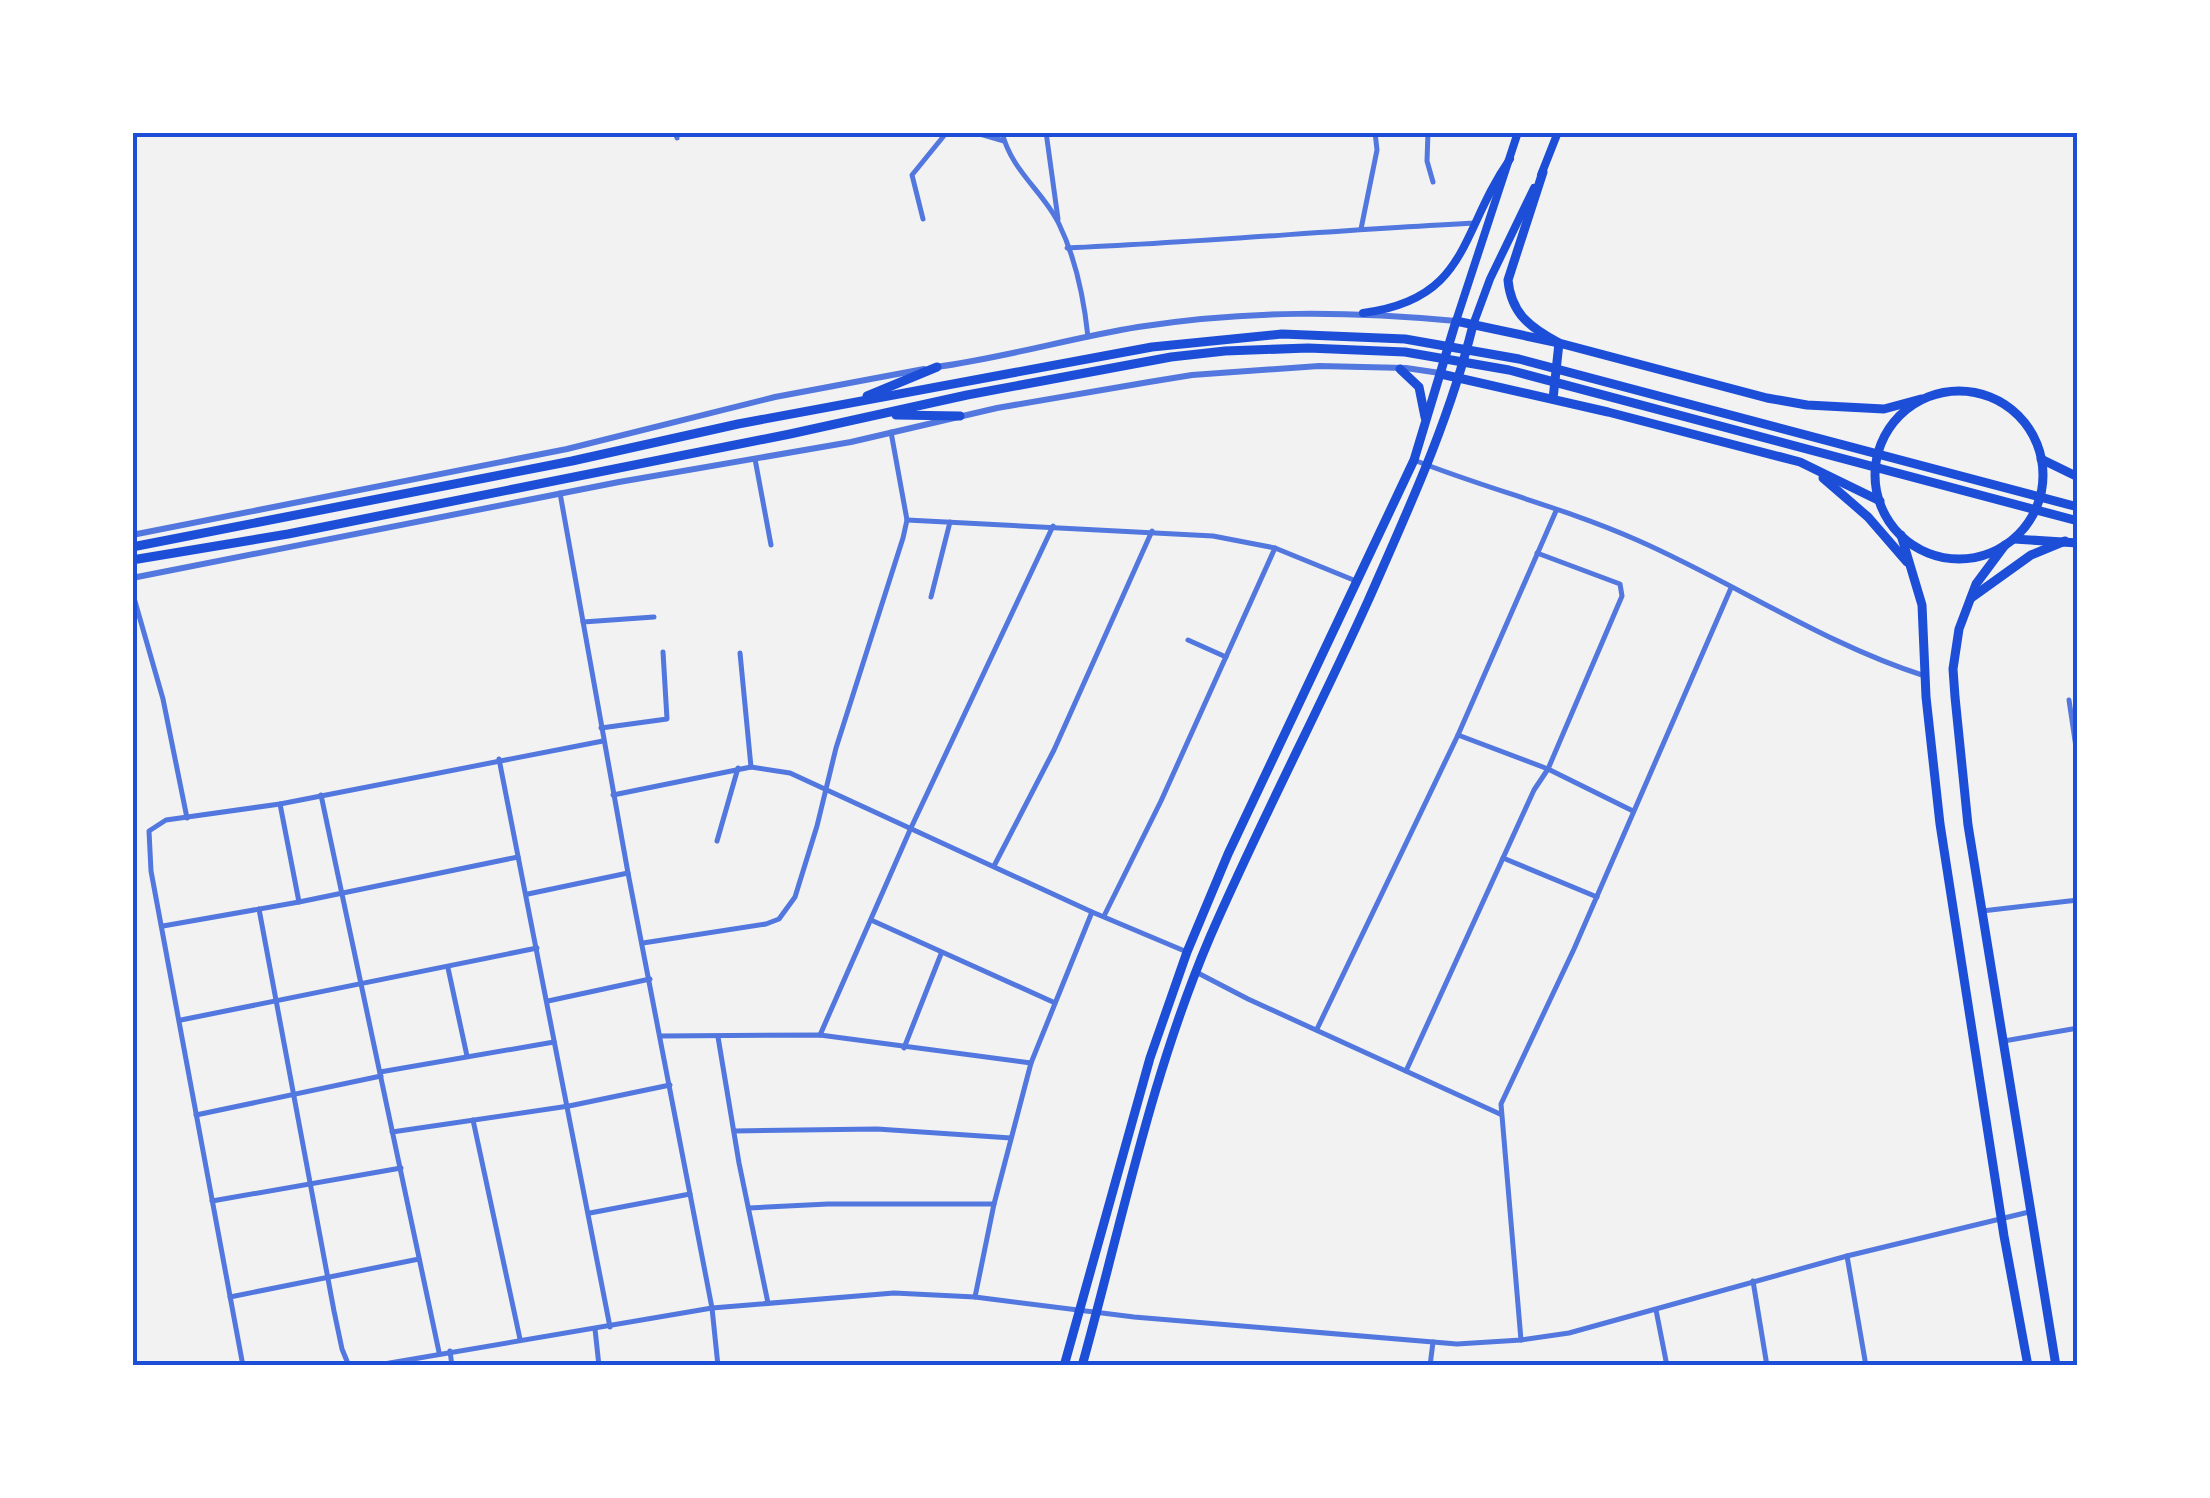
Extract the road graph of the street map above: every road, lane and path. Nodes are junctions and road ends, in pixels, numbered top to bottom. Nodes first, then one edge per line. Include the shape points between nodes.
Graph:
1 (948, 132) edge
2 (973, 132) edge
3 (1002, 132) edge
4 (1046, 132) edge
5 (1375, 132) edge
6 (1428, 132) edge
7 (1518, 132) edge
8 (1558, 132) edge
9 (1004, 141) junction
10 (1510, 158) junction
11 (1543, 172) junction
12 (1433, 182) dead end
13 (923, 219) dead end
14 (1058, 222) junction
15 (1474, 223) junction
16 (1361, 229) junction
17 (1067, 248) junction
18 (1363, 313) junction
19 (1456, 322) junction
20 (1473, 325) junction
21 (1088, 337) junction
22 (1560, 343) junction
23 (938, 367) junction
24 (1400, 369) junction
25 (1441, 374) junction
26 (1460, 377) junction
27 (1553, 399) junction
28 (1921, 400) junction
29 (851, 403) junction
30 (873, 415) junction
31 (960, 416) junction
32 (891, 432) junction
33 (1422, 436) junction
34 (755, 459) junction
35 (2042, 459) junction
36 (1414, 460) junction
37 (1800, 462) junction
38 (1428, 465) junction
39 (2078, 477) edge
40 (560, 493) junction
41 (1880, 501) junction
42 (1393, 505) junction
43 (2078, 507) edge
44 (1556, 511) junction
45 (1408, 513) junction
46 (907, 520) junction
47 (2078, 521) edge
48 (950, 522) junction
49 (1053, 526) junction
50 (1152, 530) junction
51 (132, 535) edge
52 (1901, 535) junction
53 (2010, 542) junction
54 (2066, 542) junction
55 (2078, 543) edge
56 (771, 546) dead end
57 (132, 547) edge
58 (1275, 548) junction
59 (1537, 553) junction
60 (132, 560) edge
61 (1910, 566) junction
62 (132, 578) edge
63 (1358, 582) junction
64 (1731, 588) junction
65 (132, 591) edge
66 (931, 597) dead end
67 (1972, 598) junction
68 (654, 617) dead end
69 (582, 622) junction
70 (1188, 640) dead end
71 (663, 652) dead end
72 (740, 653) dead end
73 (1226, 658) junction
74 (1926, 676) junction
75 (2078, 715) edge
76 (601, 728) junction
77 (1458, 735) junction
78 (603, 741) junction
79 (2078, 759) edge
80 (498, 760) junction
81 (752, 767) junction
82 (738, 768) junction
83 (1548, 769) junction
84 (824, 788) junction
85 (322, 795) junction
86 (613, 795) junction
87 (280, 804) junction
88 (1633, 811) junction
89 (187, 818) junction
90 (910, 830) junction
91 (717, 840) dead end
92 (1228, 854) junction
93 (518, 856) junction
94 (1502, 858) junction
95 (1244, 862) junction
96 (994, 866) junction
97 (628, 873) junction
98 (343, 893) junction
99 (526, 894) junction
100 (1597, 897) junction
101 (2078, 900) edge
102 (298, 902) junction
103 (259, 909) junction
104 (1982, 911) junction
105 (1092, 912) junction
106 (1104, 916) junction
107 (871, 920) junction
108 (162, 926) junction
109 (643, 943) junction
110 (537, 948) junction
111 (1187, 952) junction
112 (941, 954) junction
113 (448, 968) junction
114 (1196, 972) junction
115 (650, 979) junction
116 (362, 984) junction
117 (548, 1000) junction
118 (277, 1001) junction
119 (1053, 1002) junction
120 (181, 1020) junction
121 (2078, 1028) edge
122 (1317, 1029) junction
123 (820, 1035) junction
124 (661, 1036) junction
125 (718, 1037) junction
126 (2004, 1041) junction
127 (554, 1042) junction
128 (904, 1048) junction
129 (466, 1056) junction
130 (1031, 1063) junction
131 (1406, 1071) junction
132 (380, 1074) junction
133 (670, 1085) junction
134 (294, 1094) junction
135 (569, 1106) junction
136 (1500, 1114) junction
137 (196, 1116) junction
138 (474, 1120) junction
139 (734, 1130) junction
140 (392, 1132) junction
141 (1011, 1138) junction
142 (401, 1168) junction
143 (310, 1184) junction
144 (690, 1194) junction
145 (212, 1202) junction
146 (994, 1204) junction
147 (749, 1208) junction
148 (2032, 1212) junction
149 (590, 1213) junction
150 (2002, 1217) junction
151 (1847, 1256) junction
152 (418, 1259) junction
153 (330, 1278) junction
154 (1753, 1281) junction
155 (230, 1297) junction
156 (976, 1297) junction
157 (768, 1303) junction
158 (712, 1308) junction
159 (1080, 1310) junction
160 (1656, 1310) junction
161 (1096, 1311) junction
162 (610, 1327) junction
163 (595, 1329) junction
164 (520, 1339) junction
165 (1521, 1340) junction
166 (1432, 1342) junction
167 (450, 1351) junction
168 (439, 1352) junction
169 (243, 1366) edge
170 (349, 1366) edge
171 (372, 1366) edge
172 (452, 1366) edge
173 (599, 1366) edge
174 (718, 1366) edge
175 (1064, 1366) edge
176 (1082, 1366) edge
177 (1430, 1366) edge
178 (1667, 1366) edge
179 (1767, 1366) edge
180 (1866, 1366) edge
181 (2028, 1366) edge
182 (2056, 1366) edge

1 - 13 street via 912,175
2 - 9 street
3 - 9 street
4 - 14 street
5 - 16 street
6 - 12 street
7 - 10 main road
8 - 11 main road
9 - 14 street
10 - 15 main road
10 - 19 main road
11 - 20 main road
11 - 22 main road via 1508,280 1520,317
14 - 17 street
15 - 16 street
15 - 18 main road via 1432,290 1410,303
16 - 17 street
17 - 21 street
18 - 19 street
18 - 21 street via 1256,314
19 - 20 main road
19 - 25 main road
20 - 22 main road
20 - 26 main road
21 - 23 street
22 - 27 main road
22 - 28 main road via 1807,405 1884,409
23 - 29 main road
23 - 51 street via 775,397 567,450
24 - 25 street
24 - 31 street via 1319,366 1192,376
24 - 33 main road via 1422,396
25 - 26 main road
25 - 33 main road
26 - 27 main road
26 - 38 main road
27 - 37 main road
28 - 35 main road via 1968,391 1994,398 2033,435
28 - 41 main road via 1904,410 1881,442
29 - 43 main road via 1186,340 1306,334 1405,339 1519,359
29 - 57 main road
30 - 31 main road
30 - 47 main road via 1171,357 1336,348 1405,352 1510,370
30 - 60 main road
31 - 32 street
32 - 34 street
32 - 46 street
33 - 36 main road
34 - 40 street
34 - 56 street
35 - 39 main road
35 - 53 main road via 2038,503
36 - 38 street
36 - 42 main road
37 - 41 main road
37 - 61 main road via 1852,501
38 - 44 street
38 - 45 main road
40 - 62 street
40 - 69 street
41 - 52 main road
42 - 45 main road
42 - 63 main road
44 - 59 street
44 - 64 street via 1633,538
45 - 95 main road
46 - 48 street
46 - 84 street
48 - 49 street
48 - 66 street
49 - 50 street
49 - 90 street
50 - 58 street
50 - 96 street
52 - 53 main road via 1919,549 1963,559
52 - 61 main road
53 - 54 main road
53 - 67 main road via 1987,566
54 - 55 main road
54 - 67 main road via 2031,555
58 - 63 street
58 - 73 street
59 - 77 street
59 - 83 street via 1623,589
61 - 74 main road via 1922,605
63 - 92 main road
64 - 74 street via 1794,622
64 - 88 street
65 - 89 street
67 - 104 main road via 1953,669
68 - 69 street
69 - 76 street
70 - 73 street
71 - 76 street via 667,719
72 - 81 street
73 - 106 street
74 - 150 main road via 1940,824
75 - 79 street via 2069,700
76 - 78 street
77 - 83 street
77 - 122 street
78 - 80 street
78 - 86 street
80 - 85 street
80 - 93 street
81 - 82 street
81 - 84 street
82 - 86 street
82 - 91 street
83 - 88 street
83 - 94 street
84 - 90 street
84 - 109 street via 799,884 779,919
85 - 87 street
85 - 98 street
86 - 97 street
87 - 89 street
87 - 102 street
88 - 100 street
89 - 108 street via 156,825 148,839
90 - 96 street
90 - 107 street
92 - 95 main road
92 - 111 main road
93 - 98 street
93 - 99 street
94 - 100 street
94 - 131 street
95 - 114 main road
96 - 105 street
97 - 99 street
97 - 109 street
98 - 102 street
98 - 116 street
99 - 110 street
100 - 136 street
101 - 104 street
102 - 103 street
103 - 108 street
103 - 118 street
104 - 126 main road
105 - 106 street
105 - 119 street
106 - 111 street
107 - 112 street
107 - 123 street
108 - 120 street
109 - 115 street
110 - 113 street
110 - 117 street
111 - 159 main road via 1150,1058
112 - 119 street
112 - 128 street
113 - 116 street
113 - 129 street
114 - 122 street
114 - 161 main road via 1148,1111
115 - 117 street
115 - 124 street
116 - 118 street
116 - 132 street
117 - 127 street
118 - 120 street
118 - 134 street
119 - 130 street
120 - 137 street
121 - 126 street
122 - 131 street
123 - 125 street
123 - 128 street
124 - 125 street
124 - 133 street
125 - 139 street
126 - 148 main road
127 - 129 street
127 - 135 street
128 - 130 street
129 - 132 street
130 - 141 street
131 - 136 street
132 - 134 street
132 - 140 street
133 - 135 street
133 - 144 street
134 - 137 street
134 - 143 street
135 - 138 street
135 - 149 street
136 - 165 street
137 - 145 street
138 - 140 street
138 - 164 street
139 - 141 street via 877,1129
139 - 147 street
140 - 142 street
141 - 146 street
142 - 143 street
142 - 152 street
143 - 145 street
143 - 153 street
144 - 149 street
144 - 158 street
145 - 155 street
146 - 147 street
146 - 156 street
147 - 157 street
148 - 150 street
148 - 182 main road
149 - 162 street
150 - 151 street
150 - 181 main road
151 - 154 street
151 - 180 street
152 - 153 street
152 - 168 street
153 - 155 street
153 - 170 street
154 - 160 street
154 - 179 street
155 - 169 street
156 - 157 street via 894,1293
156 - 159 street
157 - 158 street
158 - 162 street
158 - 174 street
159 - 161 street
159 - 175 main road
160 - 165 street
160 - 178 street
161 - 166 street
161 - 176 main road
162 - 163 street
163 - 164 street
163 - 173 street
164 - 167 street
165 - 166 street
166 - 177 street
167 - 168 street
167 - 172 street
168 - 171 street

